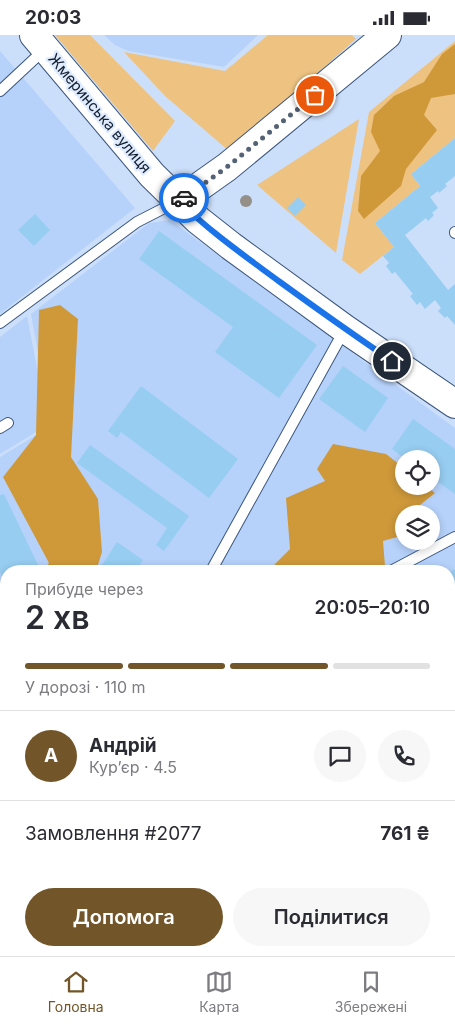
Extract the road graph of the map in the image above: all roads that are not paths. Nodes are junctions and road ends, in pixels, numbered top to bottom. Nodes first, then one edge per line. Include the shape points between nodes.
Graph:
1 (376, 41) edge
2 (40, 42) edge
3 (0, 91) edge
4 (179, 201) junction
5 (0, 323) edge
6 (345, 329) junction
7 (455, 404) edge
8 (455, 537) edge
9 (214, 565) edge
10 (402, 565) edge

1 - 4 main road via 227,167
2 - 3 lane
2 - 4 main road, Жмеринська вулиця via 152,175
4 - 5 lane via 130,227
4 - 6 main road, Жмеринська вулиця via 230,246
6 - 7 main road, Жмеринська вулиця
6 - 9 lane
8 - 10 lane

